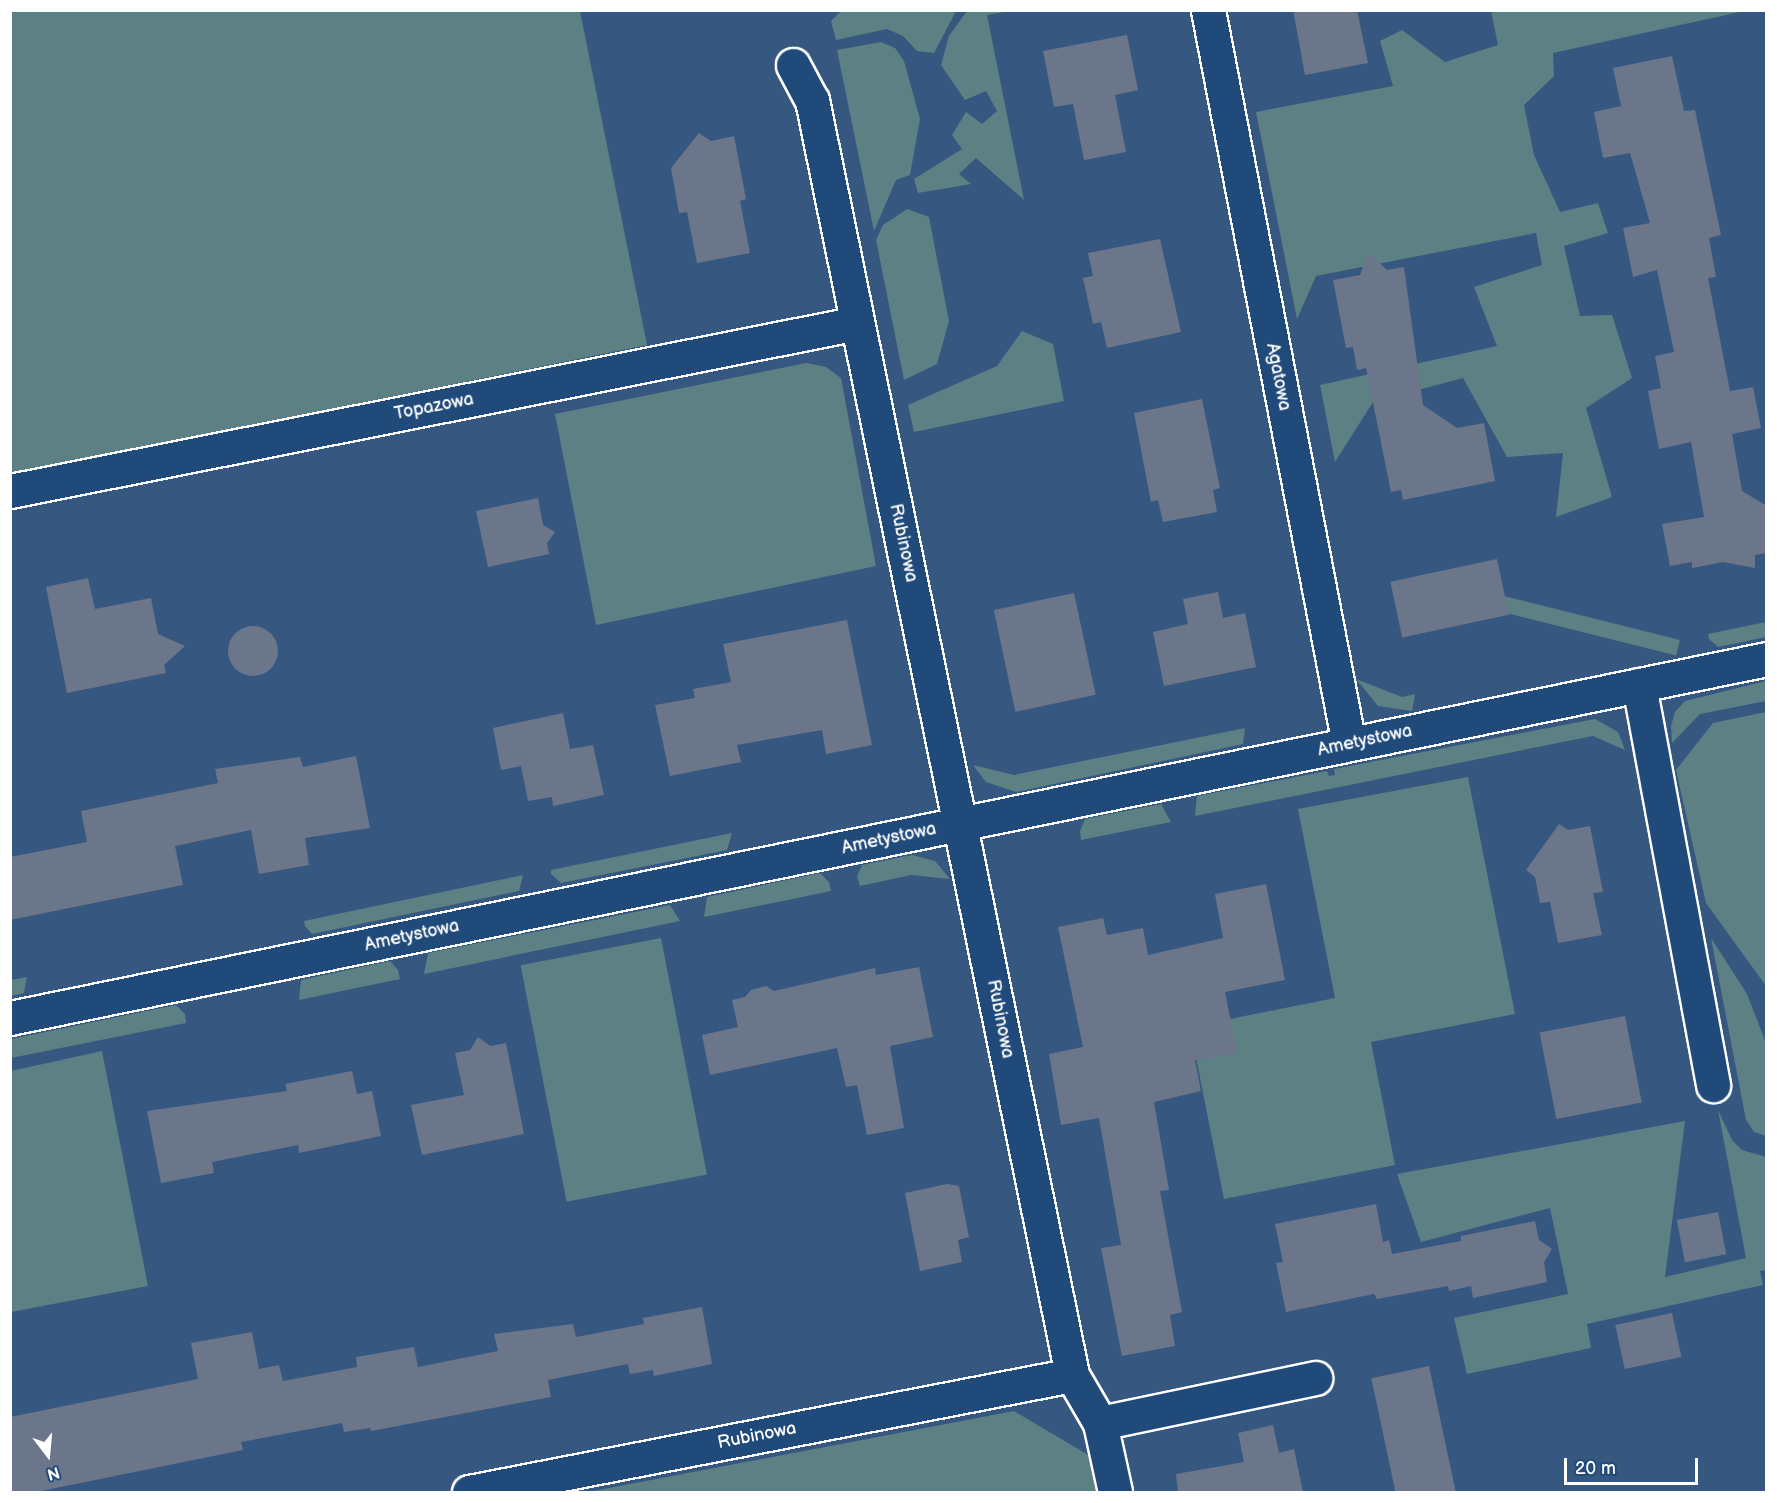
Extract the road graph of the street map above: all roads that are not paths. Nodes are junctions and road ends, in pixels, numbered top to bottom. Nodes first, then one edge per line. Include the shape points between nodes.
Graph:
1 (1208, 10) edge
2 (793, 65) dead end
3 (858, 323) junction
4 (10, 491) edge
5 (1767, 659) edge
6 (1639, 685) junction
7 (1349, 744) junction
8 (960, 824) junction
9 (10, 1018) edge
10 (1713, 1085) dead end
11 (1072, 1375) junction
12 (1315, 1377) dead end
13 (1100, 1423) junction
14 (469, 1492) edge
15 (1115, 1492) edge

1 - 7 street, Agatowa
2 - 3 street, Rubinowa via 812,100
3 - 4 street, Topazowa
3 - 8 street, Rubinowa
5 - 6 street, Ametystowa
6 - 7 street, Ametystowa
6 - 10 street
7 - 8 street, Ametystowa
8 - 9 street, Ametystowa
8 - 11 street, Rubinowa
11 - 13 street
11 - 14 street, Rubinowa
12 - 13 street
13 - 15 street

